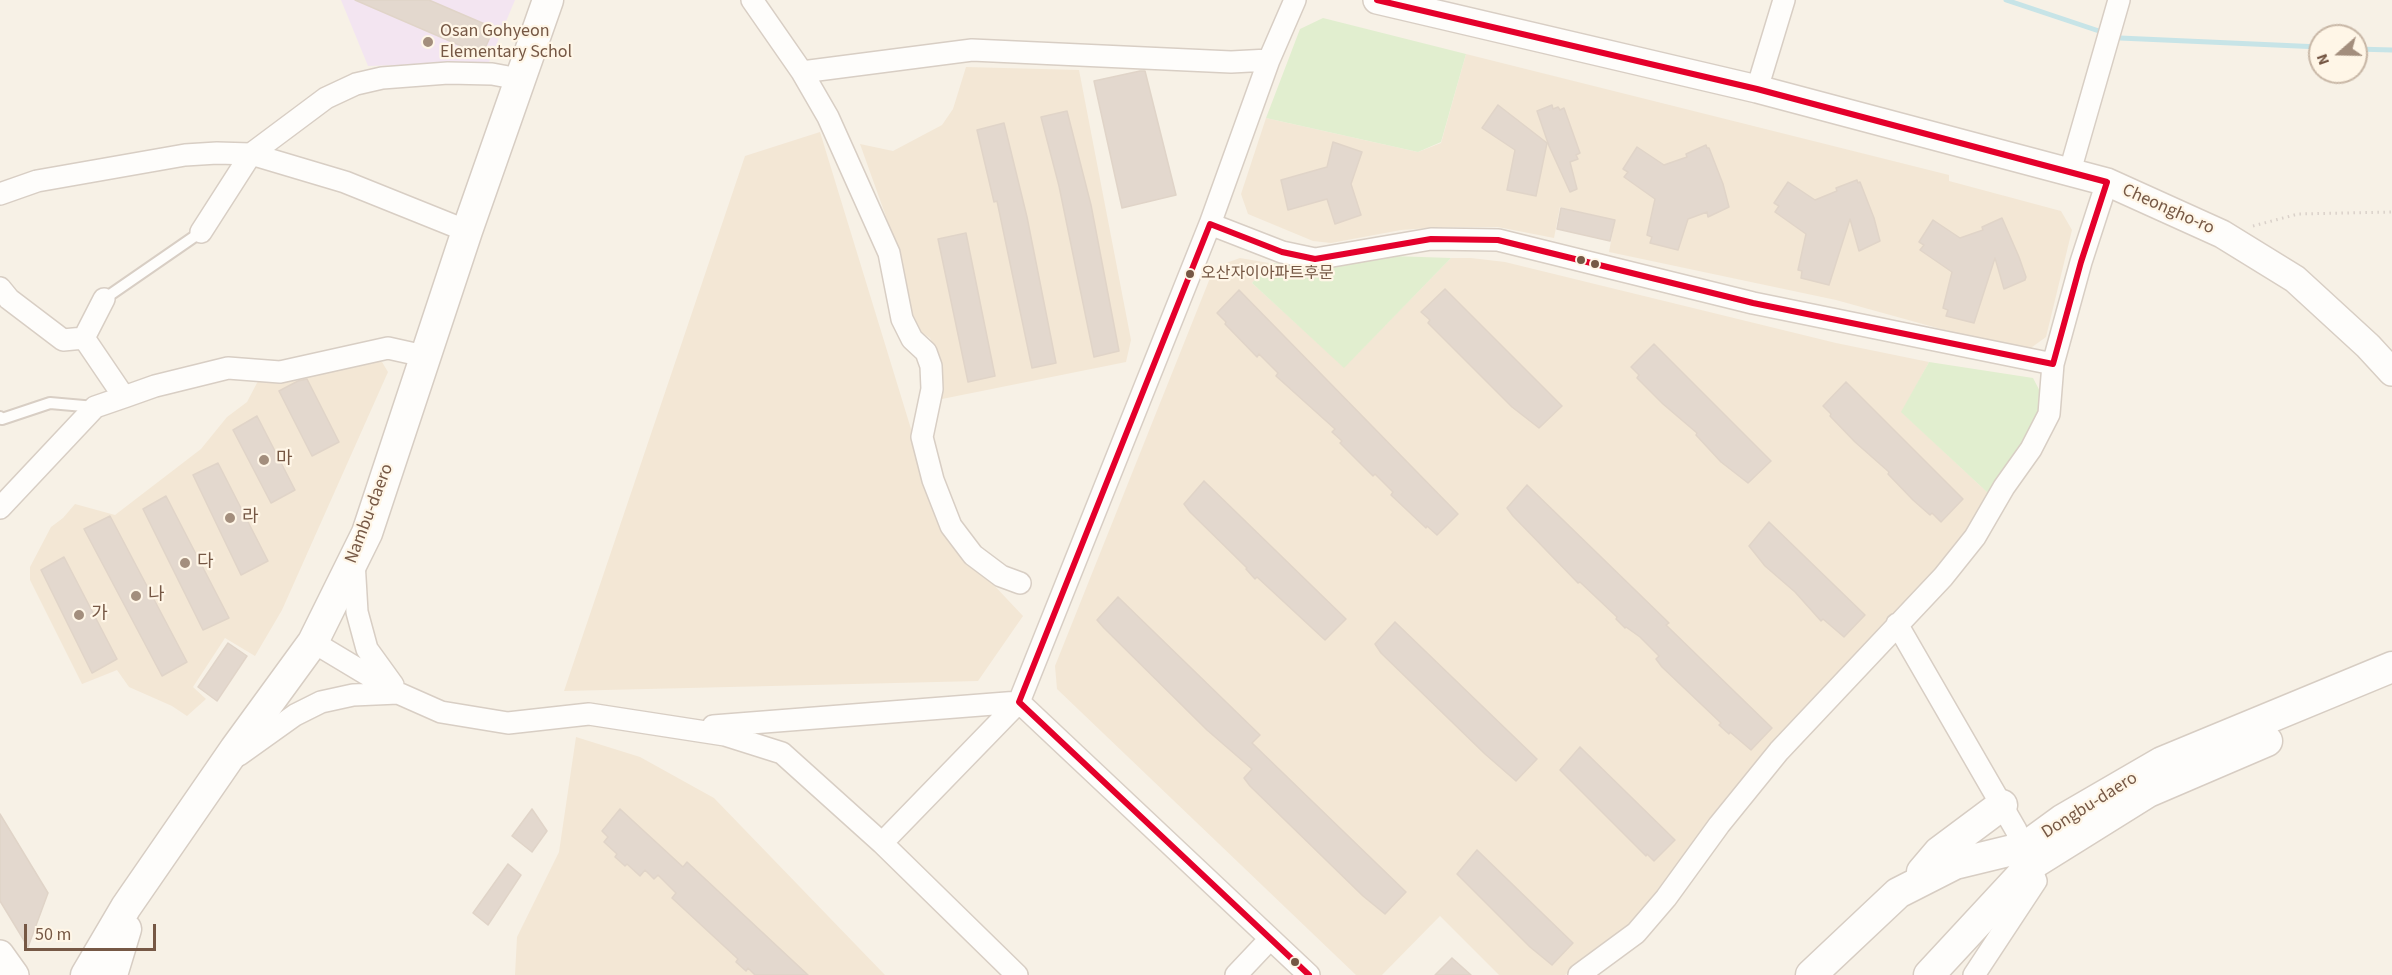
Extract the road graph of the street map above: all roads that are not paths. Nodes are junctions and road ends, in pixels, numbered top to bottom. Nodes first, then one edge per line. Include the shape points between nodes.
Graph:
1 (548, 0) edge
2 (752, 0) edge
3 (1295, 0) edge
4 (1377, 0) edge
5 (1784, 0) edge
6 (2119, 0) edge
7 (1269, 60) junction
8 (802, 72) junction
9 (519, 79) junction
10 (1757, 89) junction
11 (251, 154) junction
12 (2070, 171) junction
13 (2107, 182) junction
14 (0, 194) edge
15 (1210, 224) junction
16 (467, 231) junction
17 (201, 232) joint
18 (0, 288) edge
19 (104, 300) joint
20 (84, 338) junction
21 (424, 356) junction
22 (2053, 364) junction
23 (2392, 372) edge
24 (124, 397) junction
25 (95, 407) junction
26 (0, 417) edge
27 (0, 508) edge
28 (354, 560) junction
29 (1020, 583) dead end
30 (1896, 624) junction
31 (313, 642) junction
32 (2392, 668) edge
33 (2392, 689) edge
34 (398, 693) junction
35 (1019, 702) junction
36 (786, 721) junction
37 (685, 728) junction
38 (782, 753) junction
39 (224, 765) junction
40 (2002, 805) junction
41 (882, 843) junction
42 (2028, 856) junction
43 (140, 887) junction
44 (1906, 889) junction
45 (1270, 939) junction
46 (0, 954) edge
47 (15, 975) edge
48 (86, 975) edge
49 (112, 975) edge
50 (1017, 975) edge
51 (1236, 975) edge
52 (1309, 975) edge
53 (1579, 975) edge
54 (1811, 975) edge
55 (1929, 975) edge
56 (1974, 975) edge

1 - 9 main road, Nambu-daero
2 - 8 street
3 - 7 street
4 - 10 street, Cheongho-ro
5 - 10 street
6 - 12 street
7 - 8 street via 1231,62 972,50
7 - 15 street
8 - 29 street via 828,117 889,253 902,319 912,339 926,352 931,366 932,389 922,437 951,526 973,555 1001,576
9 - 11 street via 448,73 356,84 326,98
9 - 16 main road, Nambu-daero
10 - 12 street, Cheongho-ro
11 - 14 street via 185,155 37,181
11 - 16 street via 345,182
11 - 17 street
12 - 13 street, Cheongho-ro
13 - 22 street
13 - 23 street, Cheongho-ro via 2222,234 2295,279
15 - 22 street via 1282,252 1316,259 1431,239 1498,240 1752,303
15 - 35 street
16 - 21 main road, Nambu-daero
17 - 19 lane
18 - 20 street via 63,340
19 - 20 street
20 - 24 street
21 - 24 street via 388,348 280,372 228,368
21 - 28 main road, Nambu-daero via 367,533
22 - 30 street via 2049,414 2031,449 1975,537
24 - 25 street
25 - 26 lane via 50,403
25 - 27 street
28 - 31 main road, Nambu-daero
28 - 34 street via 357,612 367,649
30 - 40 street
30 - 53 street via 1779,751 1636,933
31 - 34 street
31 - 39 main road, Nambu-daero
32 - 42 main road, Dongbu-daero via 2162,762 2062,820
33 - 42 main road, Dongbu-daero via 2148,792
34 - 37 street via 441,711 508,723 589,714
34 - 39 street via 353,695 321,702 295,715
35 - 36 street
35 - 41 street
35 - 45 street
36 - 37 street
36 - 38 street
37 - 38 street via 725,735
38 - 41 street
39 - 43 main road, Nambu-daero
40 - 42 street
40 - 44 main road via 1939,852
41 - 50 street
42 - 44 main road, Dongbu-daero via 1955,864
42 - 55 main road, Dongbu-daero
42 - 56 street via 2036,881
43 - 48 main road, Nambu-daero
43 - 49 main road
44 - 54 main road, Dongbu-daero
45 - 51 street
45 - 52 street
46 - 47 street

